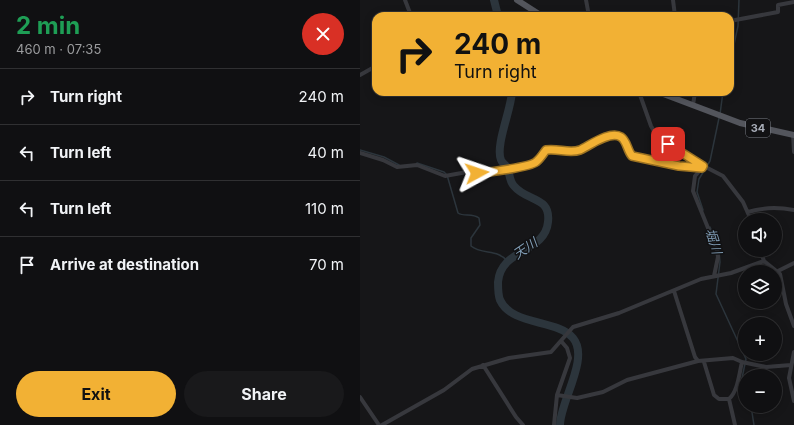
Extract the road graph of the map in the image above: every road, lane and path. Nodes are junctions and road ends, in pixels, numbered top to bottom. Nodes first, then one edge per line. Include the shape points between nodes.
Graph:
1 (405, 0) edge
2 (517, 0) edge
3 (586, 0) edge
4 (673, 0) edge
5 (794, 2) edge
6 (410, 12) edge
7 (536, 12) edge
8 (588, 12) edge
9 (674, 12) edge
10 (734, 21) edge
11 (372, 68) edge
12 (360, 75) edge
13 (641, 96) edge
14 (669, 96) edge
15 (694, 96) edge
16 (693, 105) junction
17 (794, 135) edge
18 (360, 152) edge
19 (794, 152) edge
20 (703, 167) junction
21 (794, 210) edge
22 (748, 212) joint
23 (763, 257) edge
24 (764, 261) junction
25 (794, 263) edge
26 (770, 265) edge
27 (782, 269) edge
28 (715, 275) junction
29 (782, 281) edge
30 (674, 291) junction
31 (794, 326) edge
32 (561, 341) junction
33 (794, 352) edge
34 (698, 361) junction
35 (704, 362) junction
36 (743, 362) junction
37 (483, 365) junction
38 (791, 365) junction
39 (558, 395) junction
40 (360, 397) edge
41 (729, 399) junction
42 (794, 399) edge
43 (379, 425) edge
44 (382, 425) edge
45 (524, 425) edge
46 (554, 425) edge
47 (735, 425) edge

1 - 6 street
2 - 7 main road
3 - 8 street
4 - 9 street
5 - 10 street via 778,5 778,12
11 - 12 street
13 - 20 street via 650,126 655,133
14 - 16 main road, 34
15 - 16 street
16 - 17 main road, 34 via 750,126
17 - 19 street
18 - 20 street via 397,167 417,165 447,175 514,168 536,163 546,150 555,148 570,152 580,150 596,140 619,136 632,156 679,166
20 - 22 street via 726,179
20 - 28 street via 695,176 694,191 717,250
21 - 22 street via 759,208
23 - 24 street
24 - 26 street
24 - 28 street
25 - 27 street
28 - 30 street
29 - 31 street via 786,304
30 - 32 street via 619,313 573,327
30 - 34 street via 694,357
32 - 37 street via 551,352
32 - 39 street via 567,348 570,358
33 - 38 street
34 - 35 street
34 - 39 street via 627,380 603,392 573,398
35 - 36 street via 733,358
35 - 41 street via 714,395 719,399
36 - 38 street via 766,366
36 - 41 street via 736,390
37 - 44 street via 472,369 444,390
37 - 45 street via 516,417
38 - 42 street via 789,378
39 - 46 street
40 - 43 street
41 - 47 street

